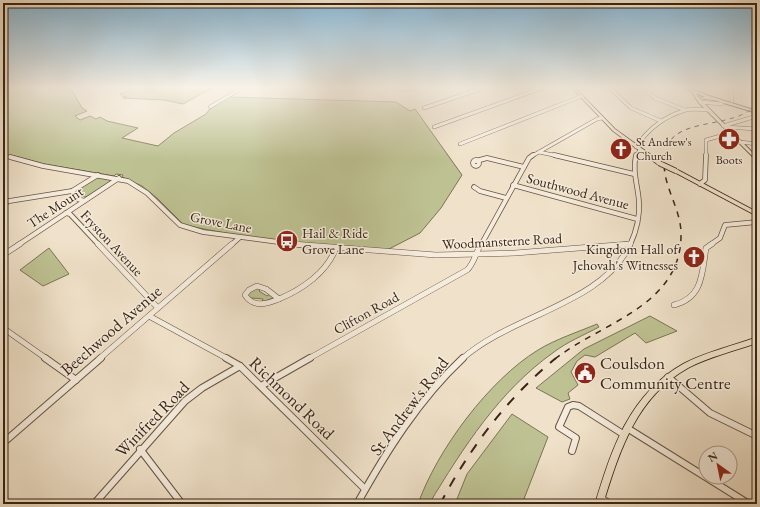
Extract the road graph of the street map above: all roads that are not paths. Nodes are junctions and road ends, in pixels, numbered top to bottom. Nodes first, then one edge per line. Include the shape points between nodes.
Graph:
1 (476, 112) edge
2 (542, 112) edge
3 (596, 112) edge
4 (639, 112) edge
5 (681, 112) edge
6 (710, 112) edge
7 (757, 116) edge
8 (602, 118) junction
9 (661, 121) junction
10 (724, 126) junction
11 (434, 127) dead end
12 (757, 130) edge
13 (731, 133) junction
14 (740, 142) junction
15 (460, 144) dead end
16 (757, 144) edge
17 (638, 149) junction
18 (539, 152) junction
19 (10, 156) dead end
20 (757, 159) edge
21 (476, 161) dead end
22 (524, 167) junction
23 (757, 168) edge
24 (98, 174) junction
25 (634, 174) junction
26 (119, 178) junction
27 (757, 178) edge
28 (700, 184) junction
29 (513, 185) junction
30 (474, 187) dead end
31 (72, 191) junction
32 (506, 198) junction
33 (5, 201) edge
34 (84, 201) junction
35 (3, 209) edge
36 (66, 212) junction
37 (757, 214) edge
38 (637, 219) junction
39 (757, 222) edge
40 (239, 238) junction
41 (630, 244) junction
42 (336, 248) junction
43 (374, 250) joint
44 (3, 255) edge
45 (475, 255) junction
46 (280, 299) junction
47 (674, 305) dead end
48 (157, 308) junction
49 (148, 316) junction
50 (3, 328) edge
51 (757, 340) edge
52 (240, 366) junction
53 (668, 377) junction
54 (76, 380) junction
55 (261, 386) junction
56 (624, 431) junction
57 (757, 436) edge
58 (3, 443) edge
59 (140, 449) junction
60 (572, 451) dead end
61 (365, 488) junction
62 (600, 501) edge
63 (94, 504) edge
64 (182, 504) edge
65 (357, 504) edge
66 (610, 504) edge
67 (750, 504) edge

1 - 11 street
2 - 15 street
3 - 8 main road
4 - 9 street
5 - 9 street
6 - 10 main road
7 - 10 street
8 - 17 main road
8 - 18 street, Clifton Road
9 - 17 street via 646,133
10 - 12 street
10 - 13 main road
13 - 14 main road
13 - 28 street via 705,141 704,180
14 - 16 street
14 - 20 main road
17 - 25 street
17 - 28 main road, bridge
18 - 22 street, Clifton Road via 528,158
18 - 25 street
19 - 24 street, Grove Lane via 43,166
21 - 22 street via 487,158
22 - 29 street, Clifton Road
23 - 27 main road
24 - 26 street, Grove Lane
24 - 31 street
25 - 38 street via 640,195
26 - 34 street, The Mount
26 - 40 street, Grove Lane via 147,193 180,225
28 - 37 main road
29 - 32 street, Clifton Road
29 - 38 street, Southwood Avenue
30 - 32 street
31 - 33 street
31 - 34 street via 78,200
32 - 45 street, Clifton Road
33 - 35 street
34 - 36 street, The Mount
36 - 44 street, The Mount
36 - 48 street, Fryston Avenue
38 - 41 street
39 - 47 street via 725,225 720,238 706,248 702,280 698,288 686,302
40 - 42 street, Grove Lane
40 - 48 street, Beechwood Avenue
41 - 45 street, Woodmansterne Road
41 - 61 street, St Andrew's Road via 617,267 599,283 496,336 458,363 440,381 405,428
42 - 43 street, Grove Lane
42 - 46 street via 332,257 309,282
43 - 45 street, Woodmansterne Road via 436,256
45 - 55 street, Clifton Road via 472,266 467,270
46 - 46 street via 258,304 250,301 245,295 248,290 260,286
48 - 49 street, Beechwood Avenue
49 - 52 street, Richmond Road
49 - 54 street, Beechwood Avenue
50 - 54 street
51 - 53 main road via 708,356
52 - 55 street, Richmond Road
52 - 59 street, Winifred Road via 185,400
53 - 56 main road via 640,406
53 - 57 street via 710,413
54 - 58 street, Beechwood Avenue
55 - 61 street, Richmond Road
56 - 60 street via 573,405 568,407 559,428 576,438
56 - 62 main road
56 - 67 street
59 - 63 street, Winifred Road
59 - 64 street
61 - 65 street, St Andrew's Road
62 - 66 street

